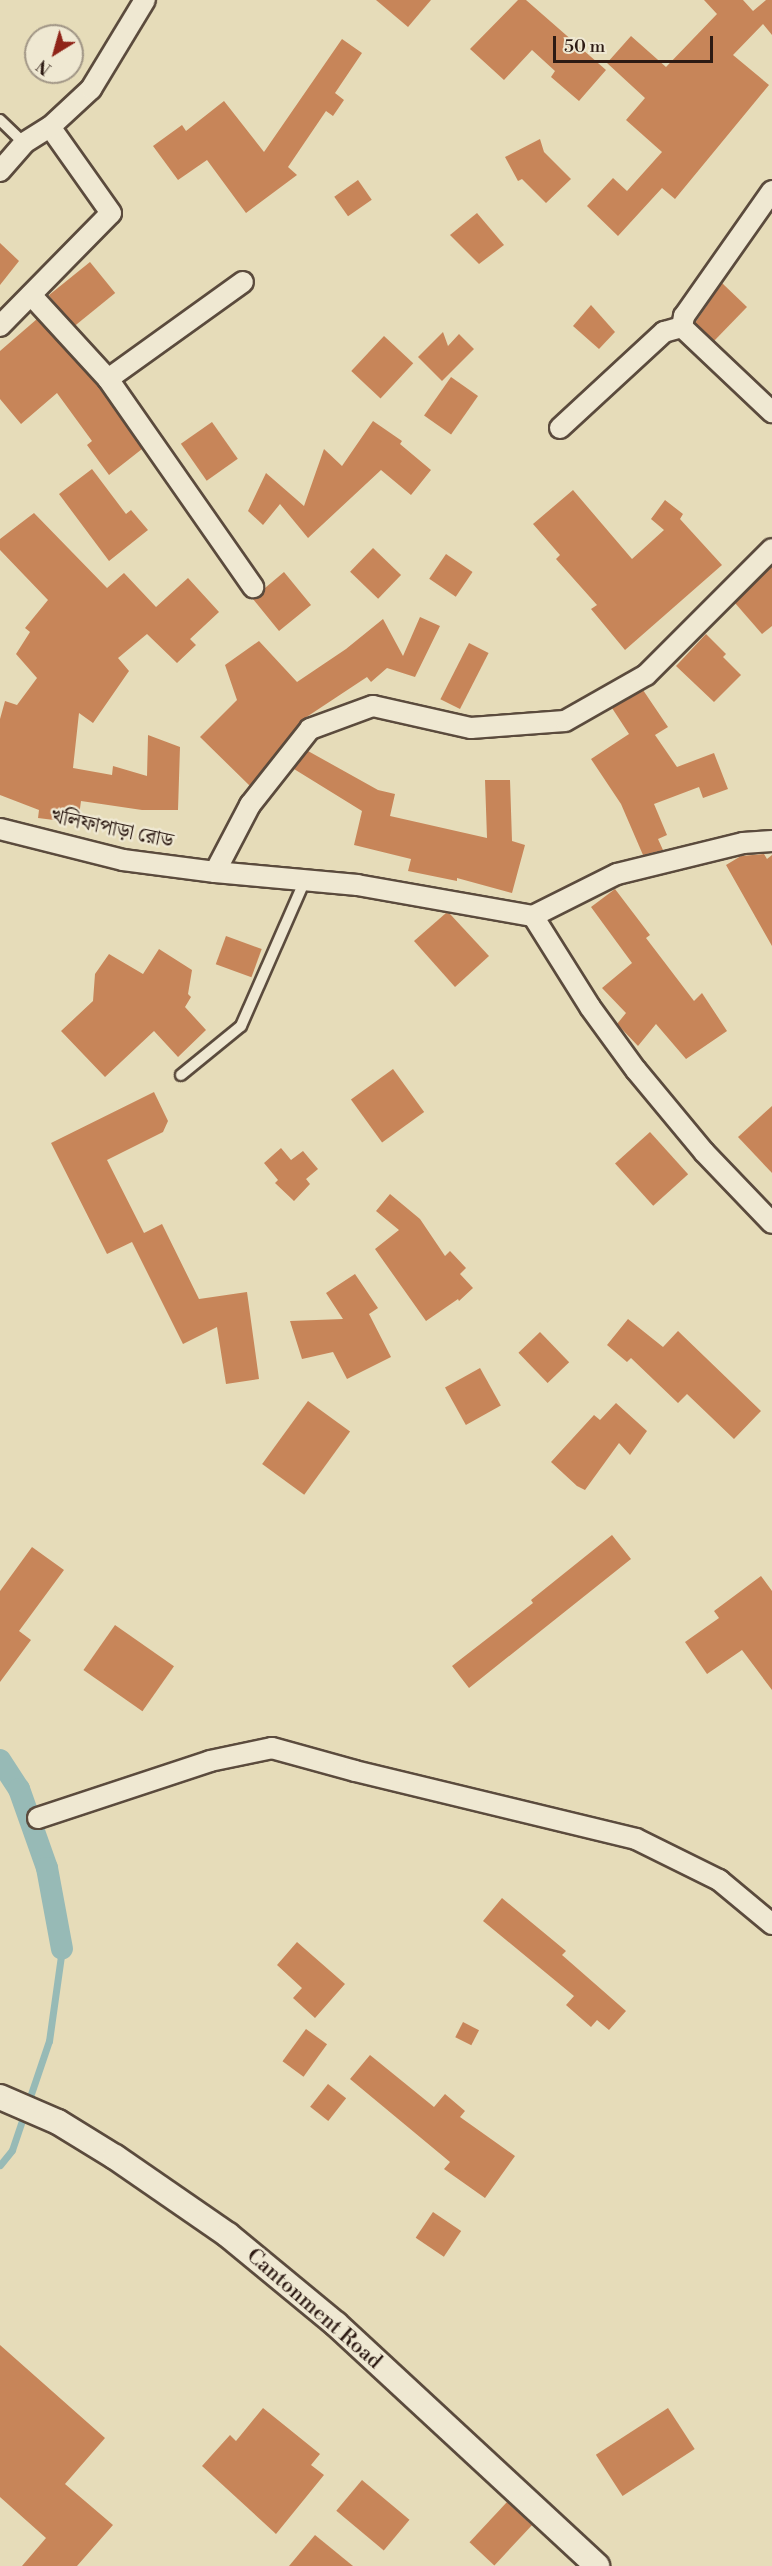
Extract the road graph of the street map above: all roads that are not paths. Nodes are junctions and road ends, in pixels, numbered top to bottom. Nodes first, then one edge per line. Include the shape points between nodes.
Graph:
1 (145, 0) edge
2 (0, 120) edge
3 (50, 127) junction
4 (24, 144) junction
5 (0, 171) edge
6 (772, 191) edge
7 (243, 282) dead end
8 (31, 295) junction
9 (0, 326) edge
10 (682, 327) junction
11 (108, 379) junction
12 (772, 412) edge
13 (560, 428) dead end
14 (772, 549) edge
15 (253, 587) dead end
16 (0, 829) edge
17 (772, 841) edge
18 (215, 872) junction
19 (304, 880) junction
20 (533, 916) junction
21 (181, 1075) dead end
22 (772, 1222) edge
23 (38, 1818) dead end
24 (772, 1924) edge
25 (4, 2099) edge
26 (597, 2566) edge

1 - 3 street via 91,88
2 - 4 lane
3 - 4 street
3 - 8 street via 111,213
4 - 5 street
6 - 10 street via 684,316
7 - 11 street
8 - 9 street
8 - 11 street
10 - 12 street
10 - 13 street via 664,332
11 - 15 street
14 - 18 street via 646,675 565,721 471,728 373,706 310,729 250,805
16 - 18 street, খলিফাপাড়া রোড via 123,860
17 - 20 street via 743,843 616,874
18 - 19 street, খলিফাপাড়া রোড
19 - 20 street, খলিফাপাড়া রোড via 357,885
19 - 21 lane via 241,1026
20 - 22 street via 636,1070 704,1152
23 - 24 street via 210,1761 272,1748 636,1839 719,1880
25 - 26 street, Cantonment Road via 58,2122 228,2235 336,2324

